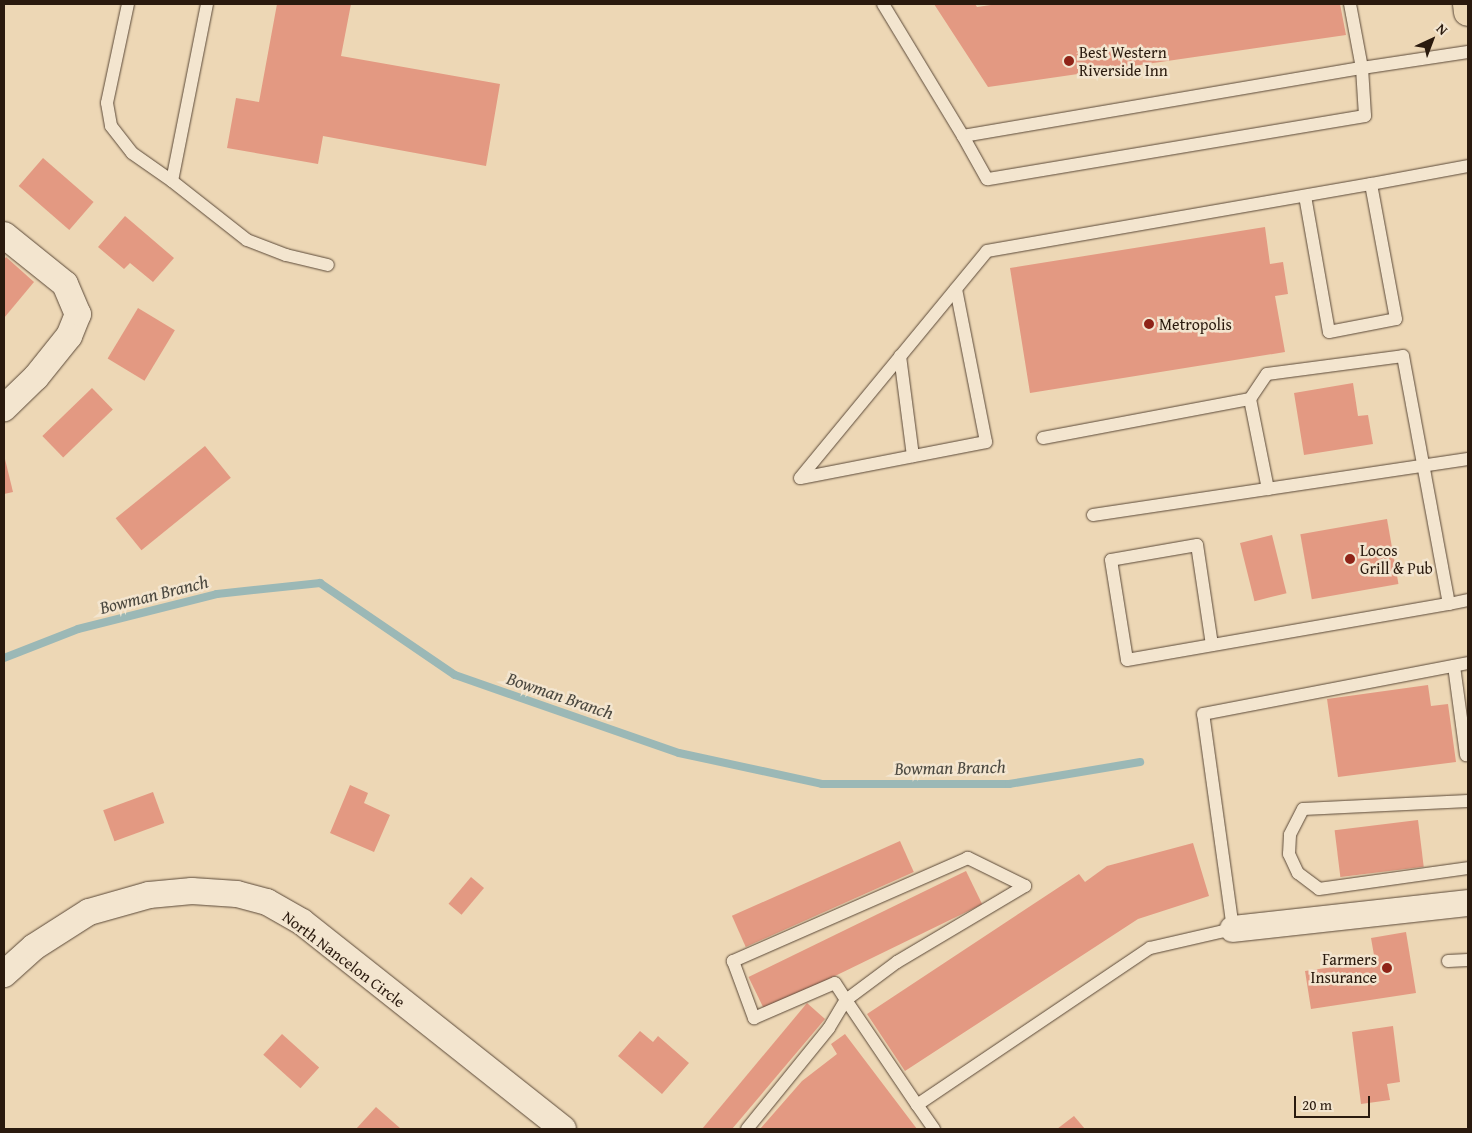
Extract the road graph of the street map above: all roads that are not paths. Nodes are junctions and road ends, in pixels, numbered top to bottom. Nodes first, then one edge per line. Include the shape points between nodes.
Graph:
1 (128, 4) edge
2 (206, 4) edge
3 (883, 4) edge
4 (1350, 4) edge
5 (1467, 4) edge
6 (1468, 12) edge
7 (1468, 52) edge
8 (1362, 68) junction
9 (963, 136) junction
10 (1468, 166) edge
11 (172, 181) junction
12 (1371, 184) junction
13 (1305, 196) junction
14 (4, 235) edge
15 (328, 265) dead end
16 (956, 289) junction
17 (900, 356) junction
18 (1250, 399) junction
19 (4, 408) edge
20 (1043, 438) dead end
21 (913, 456) junction
22 (1468, 459) edge
23 (1423, 466) junction
24 (1268, 489) junction
25 (1093, 515) dead end
26 (1468, 600) edge
27 (1449, 604) junction
28 (1212, 645) junction
29 (1468, 663) edge
30 (1454, 666) junction
31 (1466, 755) dead end
32 (1468, 801) edge
33 (1468, 868) edge
34 (1468, 903) edge
35 (1233, 929) junction
36 (1468, 960) edge
37 (1448, 961) dead end
38 (4, 974) edge
39 (846, 1000) junction
40 (917, 1105) junction
41 (563, 1129) edge
42 (747, 1129) edge
43 (933, 1129) edge

1 - 11 lane via 108,104 111,126 132,153
2 - 11 lane
3 - 9 lane
4 - 8 lane
5 - 6 main road
7 - 8 lane
8 - 9 lane
8 - 9 lane via 1365,116 987,179
10 - 12 lane
11 - 15 lane via 246,240 286,255
12 - 13 lane
12 - 13 lane via 1396,319 1329,332
13 - 16 lane via 987,251
14 - 19 street via 65,284 78,314 68,336 36,377
16 - 17 lane
16 - 21 lane via 986,442
17 - 21 lane
17 - 21 lane via 800,478
18 - 20 lane
18 - 23 lane via 1267,374 1403,356
18 - 24 lane
22 - 23 lane
23 - 24 lane
23 - 27 lane
24 - 25 lane
26 - 27 lane
27 - 28 lane
28 - 28 lane via 1127,660 1111,560 1196,545
29 - 30 lane
30 - 31 lane
30 - 35 lane via 1202,714
32 - 33 lane via 1303,810 1290,835 1289,854 1298,872 1319,889
34 - 35 street
35 - 40 lane via 1150,948
36 - 37 lane
38 - 41 street, North Nancelon Circle via 34,947 89,912 149,895 192,891 237,894 267,902 302,922
39 - 39 lane via 835,983 754,1018 733,961 968,858 1025,886 897,962
39 - 40 lane
39 - 42 lane via 829,1028
40 - 43 lane

